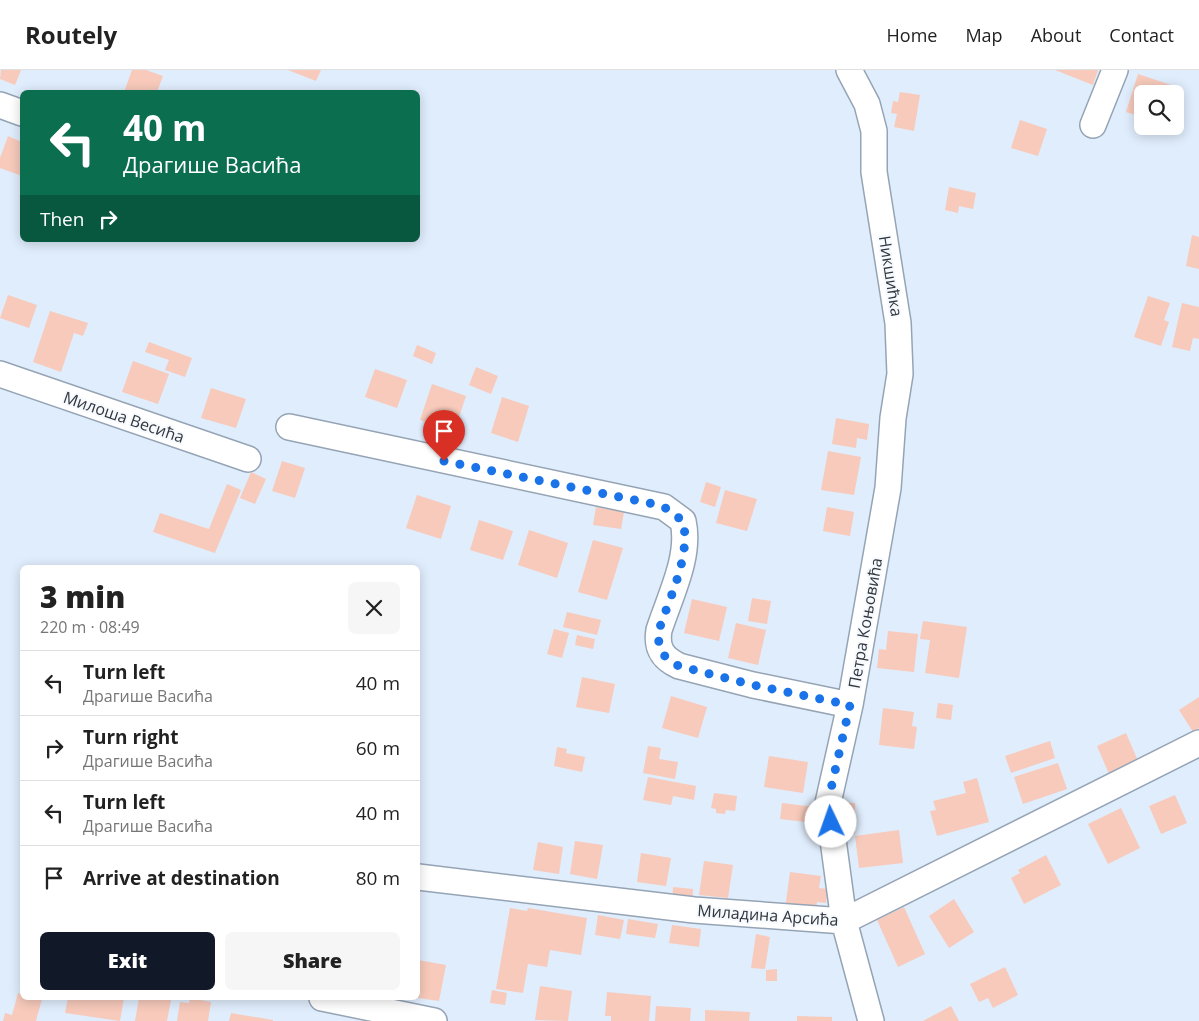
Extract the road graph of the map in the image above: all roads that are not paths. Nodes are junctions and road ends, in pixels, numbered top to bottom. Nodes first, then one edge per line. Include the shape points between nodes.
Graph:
1 (849, 70) edge
2 (1115, 70) edge
3 (0, 105) edge
4 (20, 112) edge
5 (1092, 125) dead end
6 (0, 374) edge
7 (288, 427) dead end
8 (248, 459) dead end
9 (888, 488) joint
10 (850, 705) junction
11 (1199, 744) edge
12 (420, 877) edge
13 (844, 921) junction
14 (332, 1000) edge
15 (434, 1021) edge
16 (871, 1021) edge

1 - 9 street, Никшићка via 871,117 874,172 898,323 900,374
2 - 5 street
3 - 4 street
6 - 8 street, Милоша Весића
7 - 10 street via 664,507 683,521 686,534 685,550 658,636 660,652 679,666
9 - 10 street, Петра Коњовића
10 - 13 street, Петра Коњовића via 828,802
11 - 13 street, Миладина Арсића
12 - 13 street, Миладина Арсића via 694,910
13 - 16 street, Петра Коњовића
14 - 15 street

